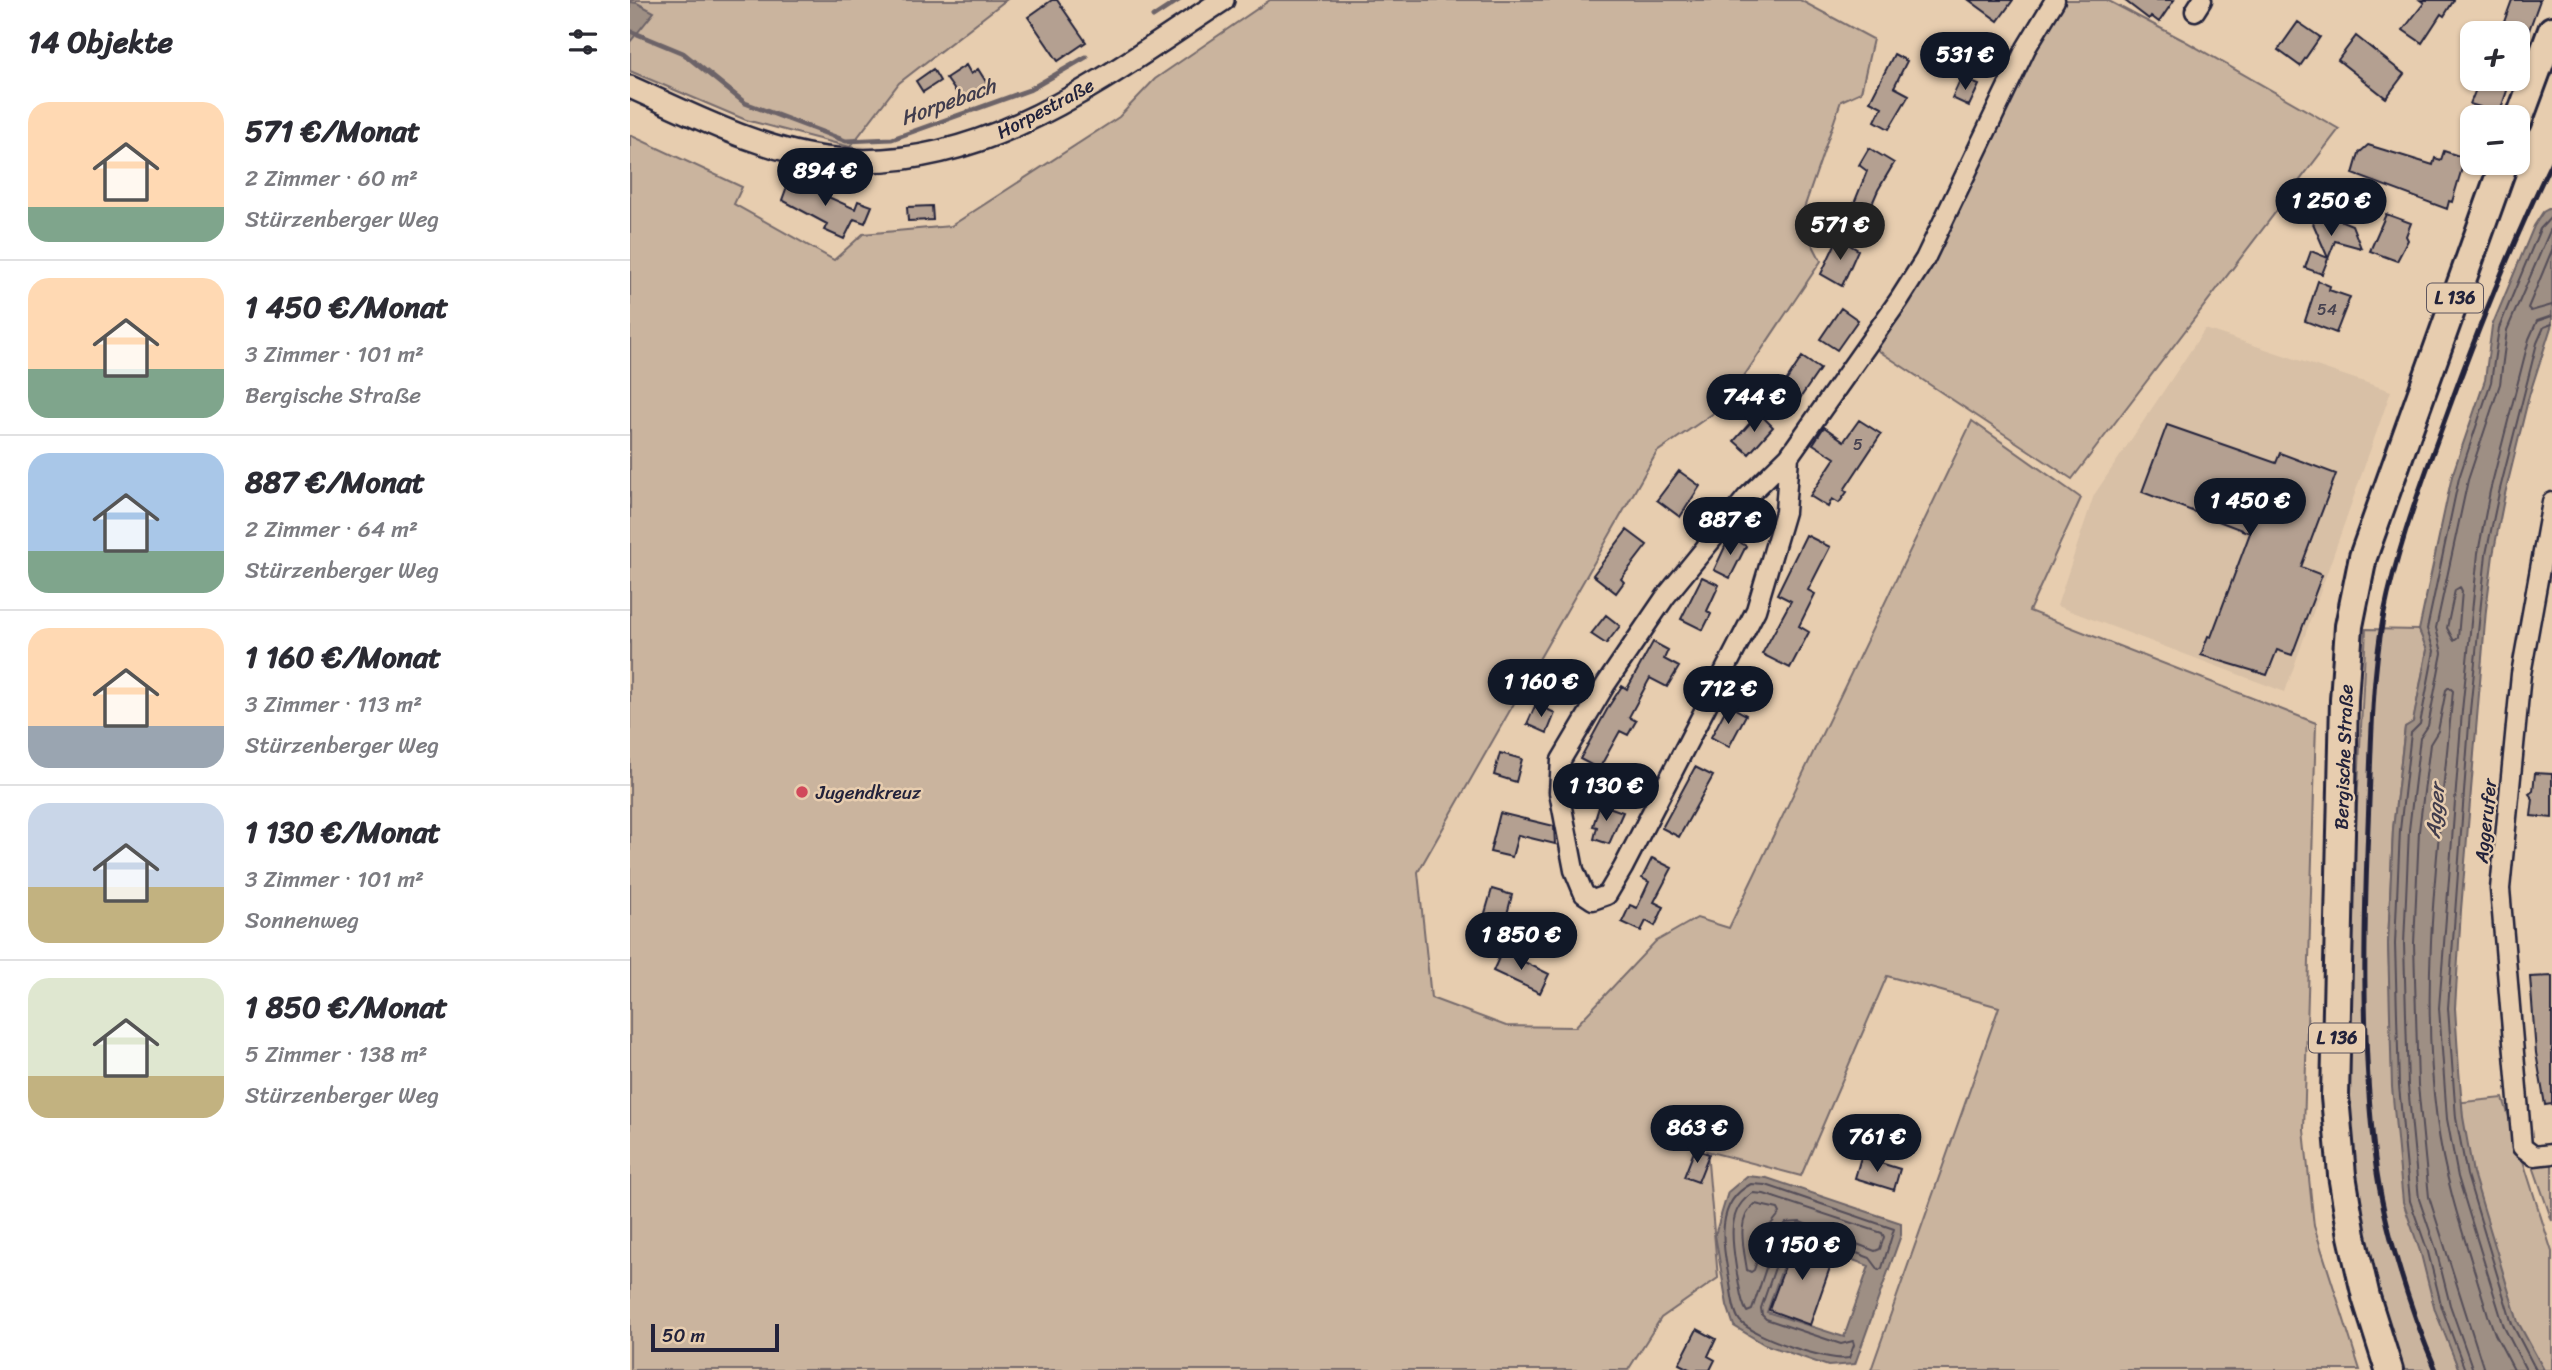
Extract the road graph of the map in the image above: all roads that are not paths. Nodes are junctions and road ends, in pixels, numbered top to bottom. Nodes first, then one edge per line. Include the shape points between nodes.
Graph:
1 (1223, 0) edge
2 (2055, 0) edge
3 (2552, 30) edge
4 (630, 87) edge
5 (2524, 105) edge
6 (2500, 175) edge
7 (1789, 456) junction
8 (2552, 502) edge
9 (2552, 1154) edge
10 (2389, 1370) edge

1 - 4 street, Horpestraße via 1014,129 918,157 871,162 795,152 726,129
2 - 7 street via 2026,48 1925,259
3 - 5 main road
6 - 10 main road, Bergische Straße / L 136 via 2363,557 2348,626 2336,1097 2352,1236
7 - 7 street via 1785,512 1756,610 1623,868 1607,895 1593,900 1584,894 1574,870 1559,792 1561,760 1666,596 1746,498
8 - 9 street, Aggerufer via 2521,674 2500,889 2522,1147 2534,1156

